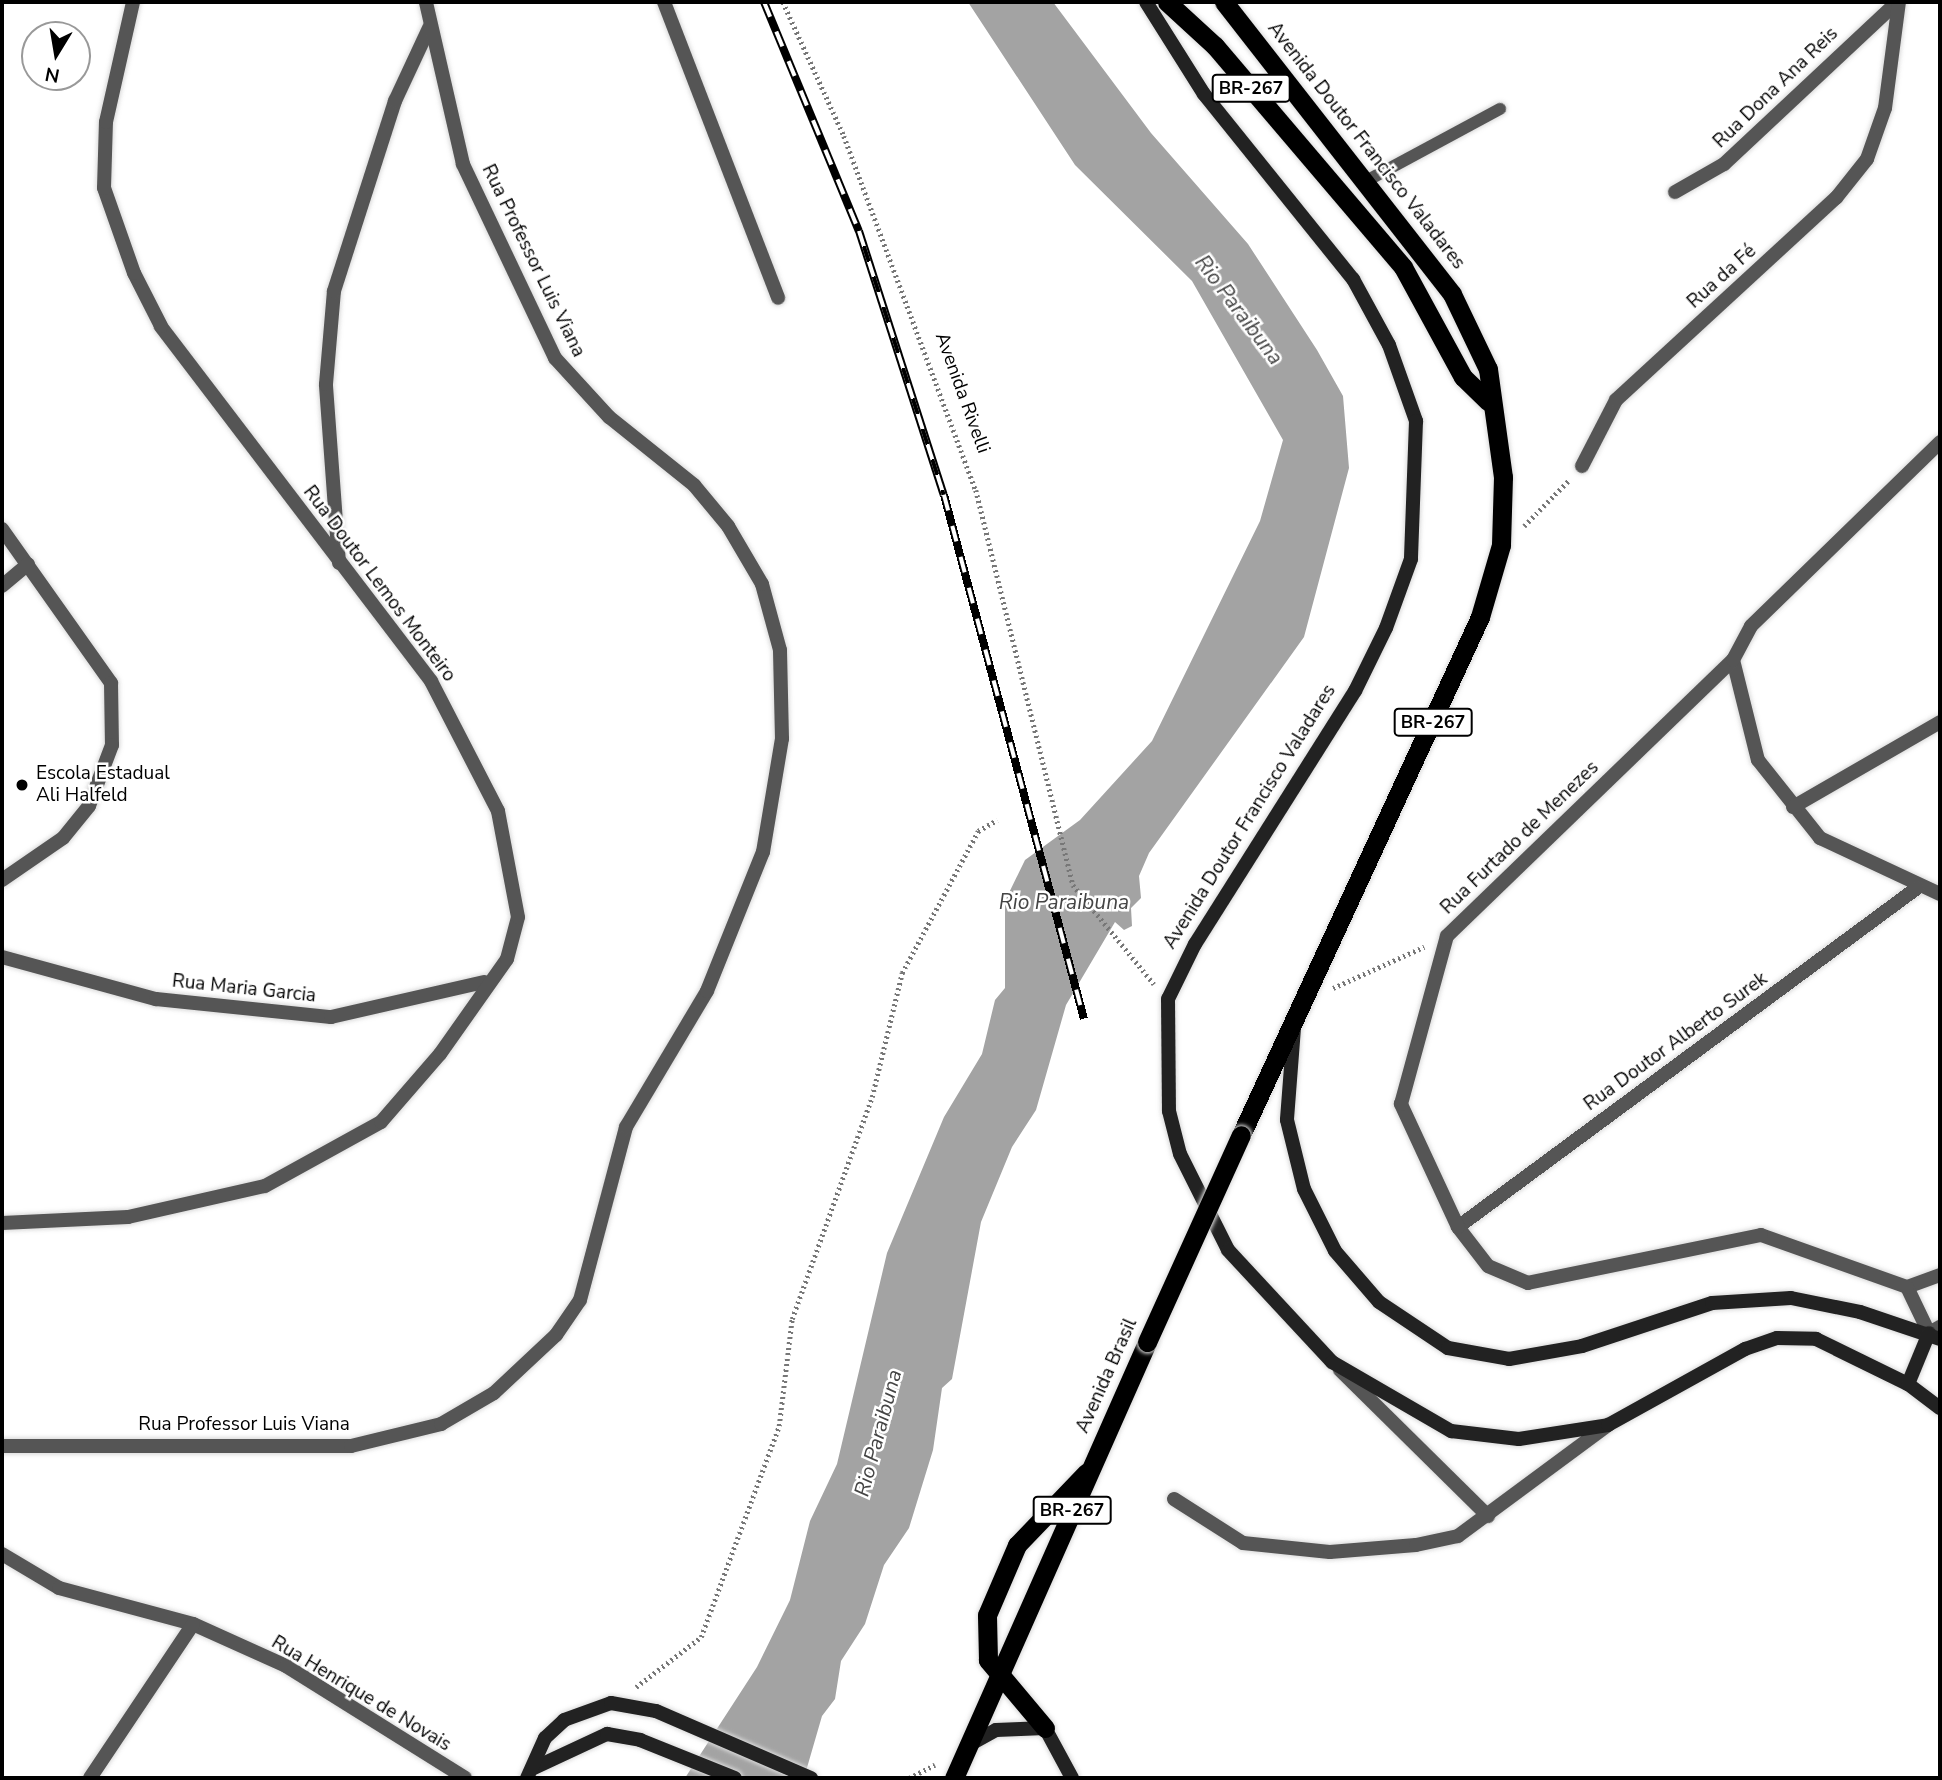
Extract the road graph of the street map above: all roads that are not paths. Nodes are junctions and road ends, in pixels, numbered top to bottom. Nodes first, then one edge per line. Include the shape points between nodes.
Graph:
1 (133, 2) edge
2 (426, 2) edge
3 (664, 2) edge
4 (1146, 2) edge
5 (1167, 2) edge
6 (1224, 2) edge
7 (1898, 2) edge
8 (429, 28) junction
9 (1500, 109) dead end
10 (1329, 178) junction
11 (1368, 180) junction
12 (1675, 192) dead end
13 (778, 298) dead end
14 (1488, 401) junction
15 (1940, 442) edge
16 (1582, 466) road end
17 (2, 529) edge
18 (29, 564) junction
19 (339, 564) junction
20 (2, 586) edge
21 (1733, 660) junction
22 (1940, 722) edge
23 (1793, 807) junction
24 (2, 880) edge
25 (1917, 888) junction
26 (1940, 894) edge
27 (2, 957) edge
28 (484, 982) junction
29 (1294, 1027) junction
30 (2, 1223) edge
31 (1458, 1227) junction
32 (1940, 1275) edge
33 (1907, 1287) junction
34 (1937, 1333) edge
35 (1332, 1362) junction
36 (1908, 1384) junction
37 (1940, 1408) edge
38 (1608, 1425) junction
39 (2, 1446) edge
40 (1089, 1470) junction
41 (1174, 1499) dead end
42 (1488, 1516) junction
43 (2, 1555) edge
44 (193, 1624) junction
45 (998, 1678) junction
46 (1045, 1728) junction
47 (967, 1747) junction
48 (531, 1773) edge
49 (90, 1778) edge
50 (466, 1778) edge
51 (735, 1778) edge
52 (811, 1778) edge
53 (954, 1778) edge
54 (1072, 1778) edge

1 - 19 street, Rua Doutor Lemos Monteiro via 106,122 104,188 134,273 161,326
2 - 8 street, Rua Professor Luis Viana
3 - 13 street
4 - 35 main road, Avenida Doutor Francisco Valadares via 1204,94 1353,279 1389,345 1416,421 1411,559 1386,628 1355,691 1195,944 1168,999 1165,1063 1180,1154 1228,1250
5 - 10 highway, BR-267 via 1215,46
6 - 11 highway, Avenida Doutor Francisco Valadares / BR-267
7 - 12 street, Rua Dona Ana Reis via 1724,164
7 - 16 street, Rua da Fé via 1885,108 1867,159 1836,198 1616,400
8 - 19 street via 395,101 334,291 327,384
8 - 39 street, Rua Professor Luis Viana via 463,164 555,358 610,417 694,485 729,526 762,584 780,650 782,739 763,852 707,991 626,1127 580,1300 556,1335 494,1393 441,1424 351,1446
9 - 11 lane
10 - 11 highway
10 - 14 highway, BR-267 via 1403,267 1463,377
11 - 14 highway, Avenida Doutor Francisco Valadares / BR-267 via 1452,294 1488,369
14 - 29 highway, Avenida Doutor Francisco Valadares / BR-267 via 1503,477 1501,545 1480,617
15 - 21 street, Rua Furtado de Menezes via 1751,626
17 - 18 street
18 - 20 street
18 - 24 street via 111,683 112,745 89,806 63,838
19 - 28 street, Rua Doutor Lemos Monteiro via 431,681 498,811 518,917 507,959
21 - 23 street via 1758,760
21 - 31 street, Rua Furtado de Menezes via 1447,936 1401,1104
22 - 23 street
23 - 25 street via 1820,838
25 - 26 street
25 - 31 street, Rua Doutor Alberto Surek
27 - 28 street, Rua Maria Garcia via 156,999 331,1017
28 - 30 street, Rua Doutor Lemos Monteiro via 440,1054 381,1122 265,1186 128,1217
29 - 34 main road, Avenida Doutor Francisco Valadares via 1287,1120 1304,1189 1335,1251 1379,1302 1448,1348 1509,1359 1582,1346 1712,1303 1791,1298
29 - 40 highway, Avenida Brasil / BR-267, bridge
31 - 33 street, Rua Furtado de Menezes via 1488,1266 1528,1283 1676,1258 1761,1235
32 - 33 street
33 - 34 street
34 - 36 main road
35 - 38 main road, Avenida Doutor Francisco Valadares via 1451,1431 1519,1439
35 - 42 street
36 - 37 main road, Avenida Doutor Francisco Valadares
36 - 38 main road, Avenida Doutor Francisco Valadares via 1816,1339 1777,1338 1745,1349
38 - 42 street
40 - 45 highway, Avenida Brasil / BR-267
40 - 45 highway via 1039,1515 997,1584 983,1637
41 - 42 street via 1243,1543 1331,1552 1458,1536
43 - 44 street, Rua Henrique de Novais via 59,1588
44 - 49 street
44 - 50 street, Rua Henrique de Novais via 286,1666
45 - 46 highway
45 - 47 highway, Avenida Brasil / BR-267
46 - 47 main road via 996,1730
46 - 54 main road
47 - 53 highway, Avenida Brasil / BR-267
48 - 51 main road via 591,1737 640,1740
48 - 52 main road via 545,1738 564,1720 611,1703 656,1711

